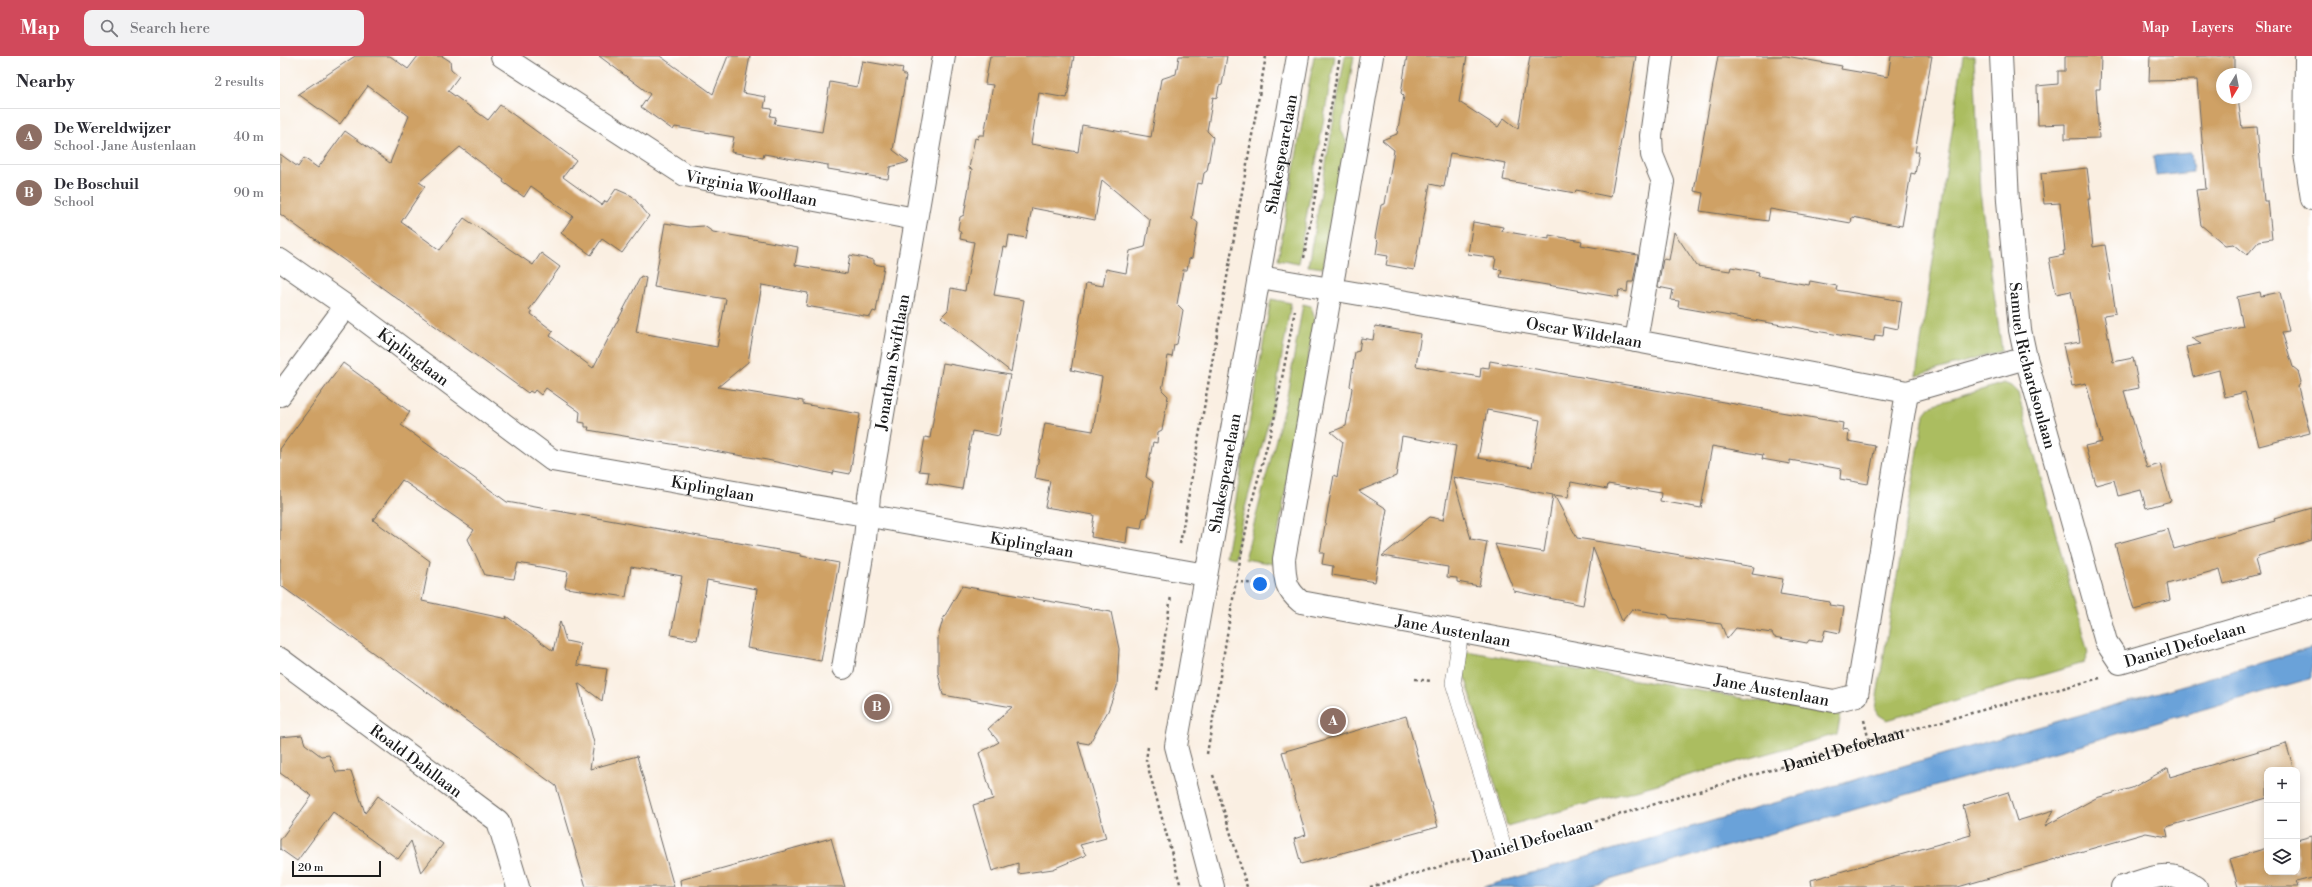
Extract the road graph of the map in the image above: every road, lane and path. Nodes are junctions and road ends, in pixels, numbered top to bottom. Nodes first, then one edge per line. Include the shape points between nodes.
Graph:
1 (502, 56) edge
2 (944, 56) edge
3 (1298, 56) edge
4 (1340, 56) edge
5 (1372, 56) edge
6 (1662, 56) edge
7 (2002, 56) edge
8 (2306, 56) edge
9 (2312, 199) edge
10 (915, 219) junction
11 (280, 260) edge
12 (1304, 263) dead end
13 (1260, 277) junction
14 (1333, 288) junction
15 (346, 306) junction
16 (1295, 308) dead end
17 (1636, 340) junction
18 (2026, 358) junction
19 (1907, 392) junction
20 (280, 395) edge
21 (868, 514) junction
22 (1206, 575) junction
23 (1236, 581) junction
24 (1290, 592) junction
25 (2312, 607) edge
26 (1461, 632) junction
27 (280, 659) edge
28 (2120, 663) junction
29 (843, 668) dead end
30 (1209, 760) dead end
31 (1213, 774) dead end
32 (1504, 848) junction
33 (518, 887) edge
34 (1213, 887) edge
35 (1246, 887) edge
36 (1370, 887) edge
37 (2122, 887) edge
38 (2196, 887) edge

1 - 10 street, Virginia Woolflaan via 685,175
2 - 10 street, Jonathan Swiftlaan
3 - 13 street, Shakespearelaan
4 - 12 path
5 - 14 street
6 - 17 street via 1651,136 1652,155 1663,182
7 - 18 street, Samuel Richardsonlaan via 2008,200 2020,330
8 - 9 street via 2305,154
10 - 21 street, Jonathan Swiftlaan
11 - 15 street, Kiplinglaan
13 - 14 street, Oscar Wildelaan
13 - 22 street, Shakespearelaan
14 - 17 street, Oscar Wildelaan
14 - 24 street via 1284,559 1285,578
15 - 20 street
15 - 21 street, Kiplinglaan via 552,460
16 - 23 path, Shakespearelaan via 1274,420 1251,505
17 - 19 street, Oscar Wildelaan
18 - 19 street
18 - 28 street, Samuel Richardsonlaan via 2106,642
19 - 26 street, Jane Austenlaan via 1856,695 1834,701
21 - 22 street, Kiplinglaan
21 - 29 street, Jonathan Swiftlaan
22 - 23 path
22 - 34 street, Shakespearelaan via 1176,746
23 - 24 path
23 - 30 path, Shakespearelaan via 1207,753
24 - 26 street, Jane Austenlaan via 1301,602
25 - 28 street, Daniel Defoelaan
26 - 32 lane via 1453,683
27 - 33 street, Roald Dahllaan via 498,821
28 - 32 path, Daniel Defoelaan via 2110,676 1869,741
31 - 35 path
32 - 36 path, Daniel Defoelaan
37 - 38 street via 2164,875 2181,877

